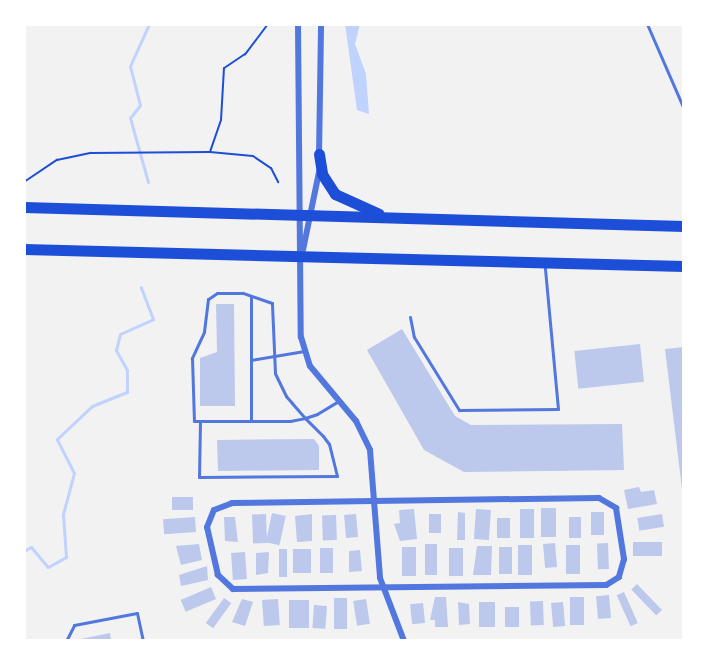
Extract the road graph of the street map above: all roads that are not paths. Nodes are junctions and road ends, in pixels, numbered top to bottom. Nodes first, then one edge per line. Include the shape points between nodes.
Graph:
1 (298, 24) edge
2 (321, 24) edge
3 (647, 24) edge
4 (684, 109) edge
5 (319, 154) junction
6 (24, 207) edge
7 (297, 215) junction
8 (313, 216) junction
9 (391, 218) junction
10 (684, 226) edge
11 (24, 249) edge
12 (302, 256) junction
13 (545, 261) junction
14 (684, 266) edge
15 (251, 296) junction
16 (410, 317) dead end
17 (304, 351) junction
18 (273, 359) junction
19 (251, 360) junction
20 (339, 401) junction
21 (305, 418) junction
22 (200, 421) junction
23 (251, 421) junction
24 (378, 501) junction
25 (385, 589) junction
26 (66, 641) edge
27 (143, 641) edge
28 (404, 641) edge

1 - 7 street
2 - 5 street
3 - 4 lane
5 - 8 street
5 - 9 highway via 327,186 341,200
6 - 7 highway
7 - 8 highway
7 - 12 street
8 - 9 highway
8 - 12 street
9 - 10 highway
11 - 12 highway
12 - 13 highway
12 - 17 street via 299,324
13 - 14 highway
13 - 16 lane via 558,409 459,410 414,337
15 - 18 lane via 272,303
15 - 19 lane
15 - 22 lane via 217,293 208,299 204,332 191,364 194,421
17 - 18 lane
17 - 20 street
18 - 19 lane
18 - 21 lane via 286,396
19 - 23 lane
20 - 21 lane
20 - 24 street via 370,450
21 - 22 lane via 329,444 337,476 199,477
21 - 23 lane
22 - 23 lane
24 - 25 street via 378,563
24 - 25 street via 232,503 214,510 207,527 218,575 233,589
24 - 25 street via 599,498 616,508 624,559 622,573 606,585
25 - 28 street
26 - 27 lane via 74,625 137,613

